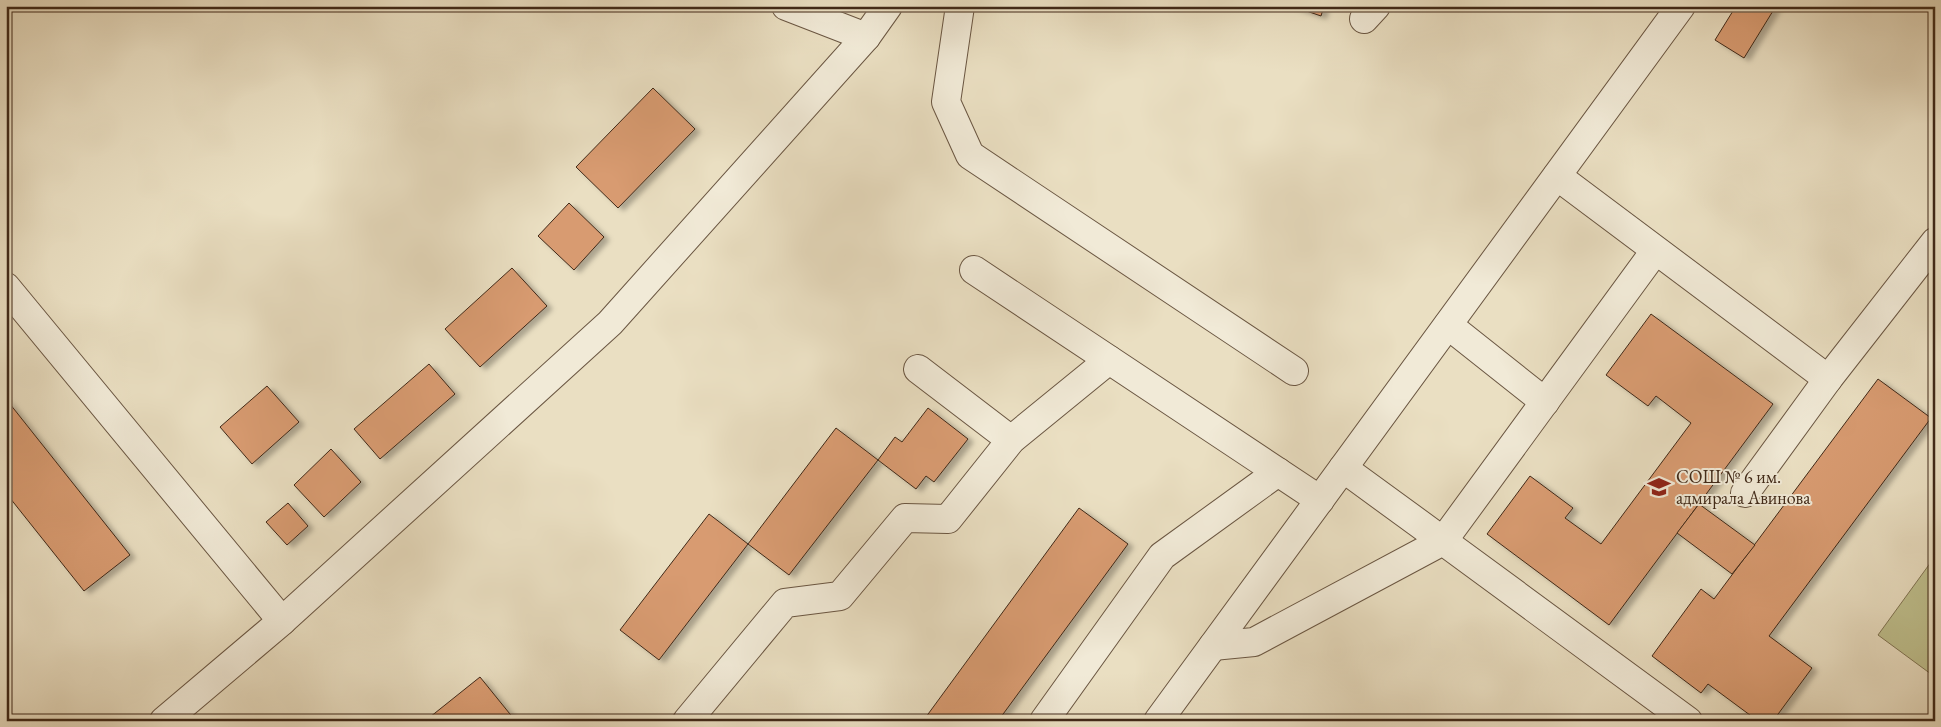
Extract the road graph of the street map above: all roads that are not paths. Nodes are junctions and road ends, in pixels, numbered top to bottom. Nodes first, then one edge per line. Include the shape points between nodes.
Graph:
1 (786, 6) edge
2 (888, 6) edge
3 (960, 6) edge
4 (1681, 6) edge
5 (866, 37) junction
6 (1556, 176) junction
7 (1935, 242) edge
8 (1655, 250) junction
9 (974, 270) dead end
10 (6, 287) edge
11 (1448, 325) junction
12 (1109, 360) junction
13 (918, 369) dead end
14 (1294, 371) dead end
15 (1828, 379) junction
16 (1545, 402) junction
17 (1011, 440) junction
18 (1343, 468) junction
19 (1278, 472) junction
20 (1744, 493) dead end
21 (1320, 500) junction
22 (1443, 541) junction
23 (282, 621) junction
24 (1213, 646) junction
25 (164, 721) edge
26 (687, 721) edge
27 (1044, 721) edge
28 (1158, 721) edge
29 (1688, 721) edge

1 - 5 street
2 - 5 street
3 - 14 street via 946,102 970,155
4 - 6 street
5 - 23 street via 610,323
6 - 8 street
6 - 11 street
7 - 15 street
8 - 15 street
8 - 16 street
9 - 12 street
10 - 23 street
11 - 16 street
11 - 18 street
12 - 17 street
12 - 19 street
13 - 17 street
15 - 20 street
16 - 22 street
17 - 26 street via 948,519 905,518 840,596 785,603
18 - 21 street
18 - 22 street
19 - 21 street
19 - 27 street via 1162,556
21 - 24 street
22 - 24 street via 1254,642
22 - 29 street
23 - 25 street
24 - 28 street

